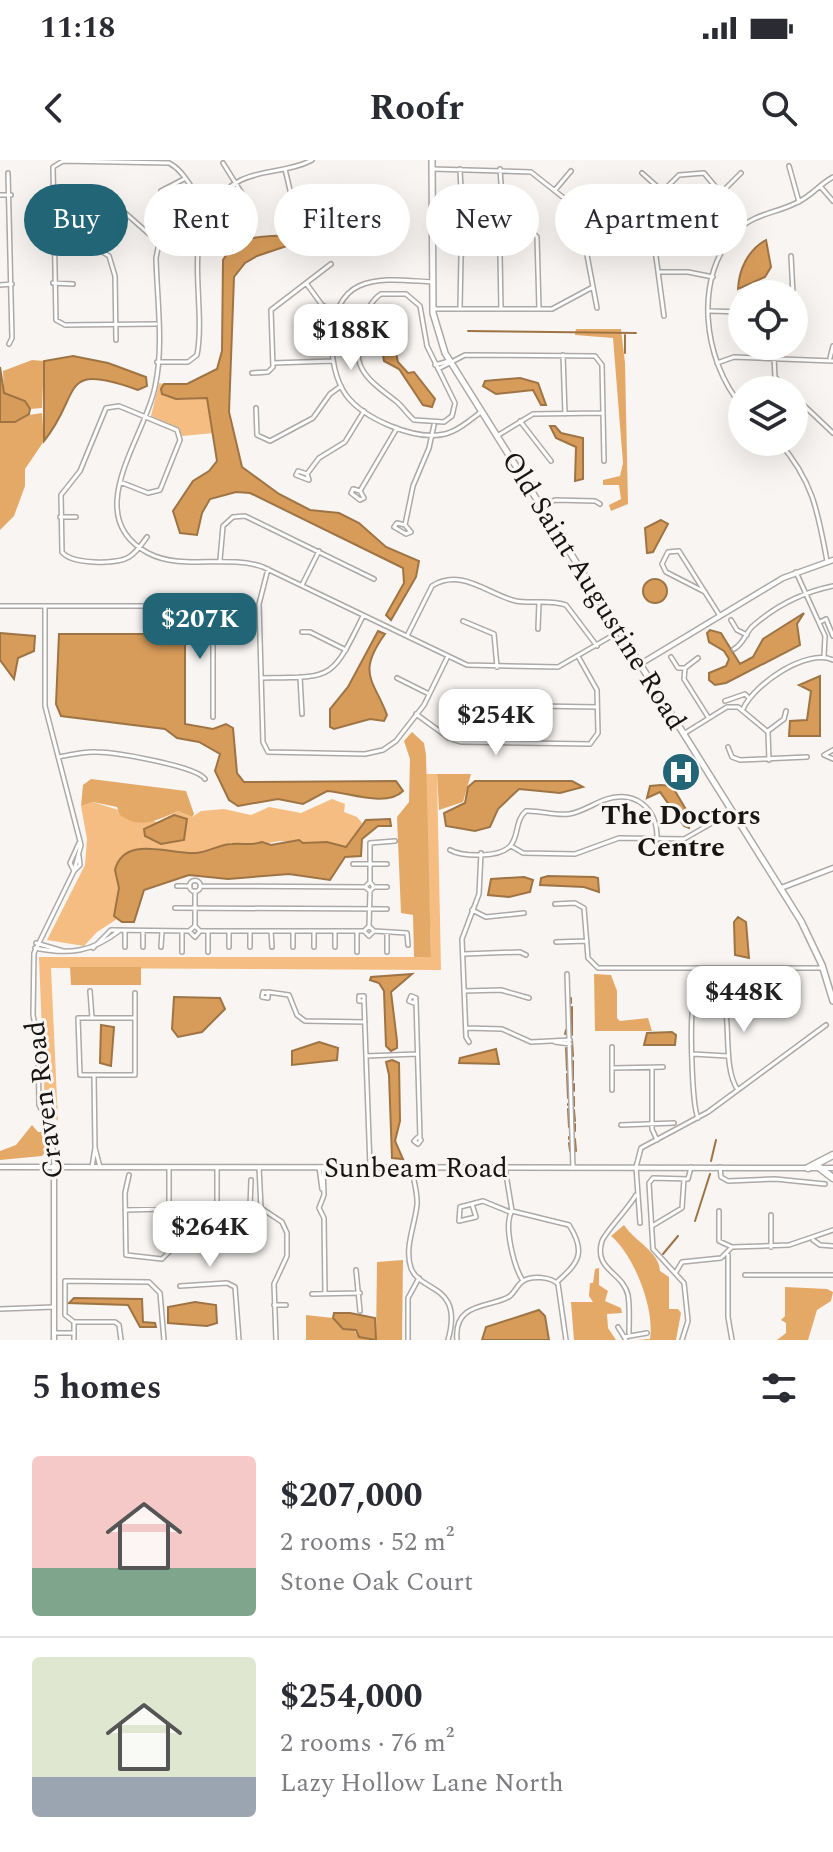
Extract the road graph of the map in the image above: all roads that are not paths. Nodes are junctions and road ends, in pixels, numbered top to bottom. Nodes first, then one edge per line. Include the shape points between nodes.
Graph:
1 (312, 160) edge
2 (432, 160) edge
3 (223, 163) dead end
4 (789, 166) dead end
5 (285, 169) junction
6 (432, 169) junction
7 (460, 169) junction
8 (500, 169) junction
9 (571, 171) dead end
10 (8, 173) dead end
11 (642, 173) dead end
12 (741, 173) dead end
13 (833, 177) edge
14 (184, 179) junction
15 (236, 183) joint
16 (53, 184) edge
17 (174, 184) edge
18 (187, 184) edge
19 (289, 184) edge
20 (460, 184) edge
21 (560, 184) edge
22 (654, 184) edge
23 (669, 184) edge
24 (717, 184) edge
25 (730, 184) edge
26 (820, 186) junction
27 (555, 190) edge
28 (0, 195) edge
29 (11, 195) junction
30 (833, 201) edge
31 (799, 202) junction
32 (128, 218) edge
33 (747, 223) edge
34 (144, 230) edge
35 (53, 256) edge
36 (109, 256) edge
37 (156, 256) edge
38 (198, 256) edge
39 (461, 256) edge
40 (500, 256) edge
41 (587, 256) edge
42 (655, 256) edge
43 (721, 256) edge
44 (791, 256) dead end
45 (331, 264) dead end
46 (657, 272) junction
47 (713, 277) junction
48 (792, 280) edge
49 (389, 282) junction
50 (432, 282) junction
51 (53, 283) junction
52 (306, 283) junction
53 (12, 284) junction
54 (73, 284) dead end
55 (0, 285) edge
56 (593, 287) junction
57 (388, 293) junction
58 (597, 308) dead end
59 (433, 309) junction
60 (460, 309) junction
61 (501, 309) junction
62 (539, 309) junction
63 (708, 311) junction
64 (336, 312) junction
65 (728, 312) edge
66 (664, 316) dead end
67 (116, 324) junction
68 (157, 324) junction
69 (116, 340) dead end
70 (9, 344) dead end
71 (833, 346) edge
72 (563, 355) junction
73 (728, 359) edge
74 (808, 359) edge
75 (832, 360) edge
76 (335, 361) junction
77 (449, 361) junction
78 (157, 362) junction
79 (273, 363) junction
80 (717, 363) junction
81 (436, 367) junction
82 (252, 373) dead end
83 (728, 382) edge
84 (341, 386) junction
85 (256, 408) dead end
86 (808, 409) edge
87 (364, 411) junction
88 (481, 412) junction
89 (603, 413) junction
90 (565, 414) junction
91 (145, 416) junction
92 (520, 421) junction
93 (434, 424) junction
94 (397, 428) junction
95 (833, 433) edge
96 (433, 435) junction
97 (497, 436) junction
98 (790, 456) edge
99 (551, 461) dead end
100 (604, 461) dead end
101 (307, 474) dead end
102 (120, 482) junction
103 (360, 491) dead end
104 (600, 504) dead end
105 (543, 506) junction
106 (60, 517) junction
107 (76, 517) dead end
108 (405, 525) dead end
109 (147, 537) dead end
110 (139, 547) junction
111 (319, 551) junction
112 (220, 560) junction
113 (830, 561) edge
114 (268, 569) junction
115 (796, 572) junction
116 (374, 579) dead end
117 (302, 585) junction
118 (833, 586) edge
119 (705, 592) junction
120 (806, 593) junction
121 (539, 602) junction
122 (0, 606) edge
123 (45, 606) junction
124 (213, 606) junction
125 (230, 606) dead end
126 (363, 616) junction
127 (720, 616) junction
128 (731, 620) dead end
129 (463, 621) dead end
130 (819, 622) junction
131 (538, 629) dead end
132 (622, 630) junction
133 (302, 632) dead end
134 (747, 635) junction
135 (407, 636) junction
136 (833, 636) edge
137 (597, 646) junction
138 (734, 649) dead end
139 (346, 650) junction
140 (824, 656) junction
141 (447, 657) junction
142 (578, 657) junction
143 (671, 657) dead end
144 (698, 658) dead end
145 (833, 660) edge
146 (642, 663) junction
147 (497, 667) junction
148 (685, 668) junction
149 (300, 677) junction
150 (261, 678) junction
151 (397, 678) dead end
152 (429, 694) junction
153 (748, 697) junction
154 (725, 701) dead end
155 (494, 705) dead end
156 (537, 706) dead end
157 (597, 707) junction
158 (743, 709) junction
159 (786, 711) dead end
160 (302, 714) dead end
161 (416, 714) junction
162 (213, 717) dead end
163 (709, 718) junction
164 (768, 732) junction
165 (685, 733) junction
166 (466, 742) junction
167 (728, 747) dead end
168 (833, 750) edge
169 (58, 757) junction
170 (807, 757) dead end
171 (833, 759) edge
172 (769, 760) junction
173 (205, 779) dead end
174 (733, 811) junction
175 (657, 840) junction
176 (395, 841) dead end
177 (511, 846) junction
178 (450, 850) dead end
179 (481, 853) junction
180 (77, 855) junction
181 (353, 864) dead end
182 (369, 864) junction
183 (387, 864) dead end
184 (833, 868) edge
185 (74, 871) junction
186 (370, 882) junction
187 (177, 886) dead end
188 (190, 886) junction
189 (200, 886) junction
190 (365, 887) junction
191 (374, 887) junction
192 (387, 887) dead end
193 (781, 888) junction
194 (195, 891) junction
195 (370, 891) junction
196 (555, 904) dead end
197 (175, 908) dead end
198 (195, 909) junction
199 (369, 909) junction
200 (387, 909) dead end
201 (472, 910) junction
202 (524, 913) dead end
203 (195, 926) junction
204 (369, 926) junction
205 (122, 931) junction
206 (143, 931) junction
207 (162, 931) junction
208 (182, 931) junction
209 (189, 931) junction
210 (200, 931) junction
211 (208, 931) junction
212 (229, 931) junction
213 (250, 931) junction
214 (271, 931) junction
215 (293, 931) junction
216 (314, 931) junction
217 (335, 931) junction
218 (357, 931) junction
219 (364, 931) junction
220 (374, 931) junction
221 (387, 932) junction
222 (587, 941) junction
223 (556, 942) dead end
224 (36, 945) junction
225 (408, 945) dead end
226 (125, 947) dead end
227 (143, 947) dead end
228 (161, 947) dead end
229 (229, 947) dead end
230 (250, 947) dead end
231 (272, 947) dead end
232 (293, 947) dead end
233 (314, 947) dead end
234 (335, 947) dead end
235 (182, 952) dead end
236 (208, 952) dead end
237 (357, 952) dead end
238 (387, 952) dead end
239 (463, 954) junction
240 (526, 955) dead end
241 (823, 968) junction
242 (729, 969) junction
243 (567, 974) dead end
244 (722, 987) junction
245 (90, 991) dead end
246 (464, 991) junction
247 (268, 992) dead end
248 (135, 993) dead end
249 (832, 997) edge
250 (529, 998) dead end
251 (364, 1001) dead end
252 (416, 1001) dead end
253 (92, 1018) junction
254 (135, 1018) junction
255 (365, 1022) junction
256 (826, 1025) dead end
257 (466, 1028) junction
258 (469, 1042) dead end
259 (570, 1042) junction
260 (612, 1047) dead end
261 (417, 1054) junction
262 (693, 1054) junction
263 (366, 1056) junction
264 (727, 1056) junction
265 (663, 1067) dead end
266 (612, 1068) junction
267 (652, 1068) junction
268 (94, 1075) junction
269 (612, 1090) dead end
270 (738, 1090) junction
271 (698, 1118) junction
272 (674, 1123) dead end
273 (621, 1125) dead end
274 (652, 1125) junction
275 (420, 1138) dead end
276 (657, 1140) junction
277 (95, 1148) junction
278 (833, 1155) edge
279 (0, 1167) edge
280 (54, 1167) junction
281 (92, 1167) junction
282 (100, 1167) junction
283 (169, 1167) junction
284 (217, 1167) junction
285 (259, 1167) junction
286 (321, 1167) junction
287 (370, 1167) junction
288 (412, 1167) junction
289 (636, 1167) junction
290 (691, 1167) junction
291 (720, 1167) junction
292 (573, 1168) junction
293 (796, 1168) junction
294 (808, 1168) junction
295 (820, 1168) junction
296 (833, 1168) edge
297 (505, 1170) junction
298 (129, 1175) dead end
299 (833, 1178) edge
300 (684, 1179) junction
301 (251, 1180) dead end
302 (796, 1180) junction
303 (825, 1184) dead end
304 (637, 1193) junction
305 (472, 1204) junction
306 (201, 1207) junction
307 (217, 1207) junction
308 (251, 1207) junction
309 (125, 1210) junction
310 (169, 1211) junction
311 (719, 1211) dead end
312 (511, 1212) junction
313 (771, 1215) dead end
314 (640, 1223) dead end
315 (650, 1226) junction
316 (833, 1230) edge
317 (813, 1240) junction
318 (833, 1246) edge
319 (732, 1247) junction
320 (771, 1247) junction
321 (728, 1255) junction
322 (356, 1270) dead end
323 (676, 1272) junction
324 (745, 1275) dead end
325 (833, 1275) edge
326 (419, 1278) junction
327 (523, 1281) junction
328 (557, 1282) junction
329 (180, 1286) dead end
330 (325, 1293) junction
331 (360, 1293) junction
332 (312, 1294) dead end
333 (274, 1305) junction
334 (286, 1305) dead end
335 (54, 1307) junction
336 (0, 1309) edge
337 (360, 1311) dead end
338 (74, 1322) junction
339 (618, 1327) dead end
340 (54, 1333) junction
341 (74, 1333) junction
342 (629, 1333) junction
343 (647, 1333) dead end
344 (450, 1334) junction
345 (457, 1338) edge
346 (625, 1338) edge
347 (54, 1340) edge
348 (74, 1340) edge
349 (121, 1340) edge
350 (164, 1340) edge
351 (239, 1340) edge
352 (276, 1340) edge
353 (408, 1340) edge
354 (448, 1340) edge
355 (566, 1340) edge
356 (682, 1340) edge
357 (732, 1340) edge

1 - 5 street
2 - 6 main road, Old Saint Augustine Road
3 - 15 street
4 - 31 street
5 - 15 street
5 - 19 street
6 - 7 street
6 - 50 main road, Old Saint Augustine Road
7 - 8 street
7 - 20 street
8 - 27 street via 531,172
8 - 62 street via 502,198 533,230 539,244
9 - 21 street
10 - 29 street
11 - 22 street
12 - 25 street
13 - 26 street
14 - 16 street via 177,167 165,163 63,161 53,167
14 - 17 street
14 - 18 street
23 - 24 street via 683,173 699,172
26 - 30 street
26 - 31 street
28 - 29 street
29 - 53 street
31 - 33 street
32 - 34 street
35 - 51 street
36 - 67 street via 115,269
37 - 68 street
38 - 78 street via 197,355 188,362
39 - 60 street
40 - 61 street
41 - 56 street
42 - 46 street
43 - 47 street
44 - 48 street
45 - 52 street
46 - 47 street
46 - 66 street
47 - 63 street
49 - 50 street
49 - 57 street
49 - 64 street via 353,289
50 - 59 main road, Old Saint Augustine Road
51 - 54 street
51 - 67 street via 54,314 60,323
52 - 64 street via 322,305
52 - 79 street via 271,310
53 - 55 street
53 - 70 street
56 - 58 street
56 - 62 street via 556,308
57 - 81 street via 417,301
57 - 93 street via 374,299 364,319 360,366 375,388 410,417
59 - 60 street
59 - 77 main road, Old Saint Augustine Road
60 - 61 street
61 - 62 street
63 - 65 street
63 - 80 street
64 - 76 street
67 - 68 street
67 - 69 street
68 - 78 street
71 - 75 street
72 - 77 street via 465,355
72 - 89 street via 598,358
72 - 90 street
73 - 80 street
74 - 75 street
76 - 79 street
76 - 84 street
77 - 81 street
77 - 88 main road, Old Saint Augustine Road
78 - 91 street via 156,387
79 - 82 street via 268,372
80 - 83 street
81 - 93 street via 455,406 448,420
84 - 85 street via 313,418 265,441 256,432
84 - 87 street
86 - 95 street
87 - 94 street
87 - 101 street via 345,442 319,458
88 - 96 street via 451,432
88 - 97 main road, Old Saint Augustine Road
89 - 90 street
89 - 100 street
90 - 92 street via 533,414
91 - 102 street
91 - 102 street via 175,428 180,436 162,487 152,493
91 - 106 street via 115,405 103,412 80,471 62,492
92 - 97 street
92 - 99 street
93 - 96 street
94 - 96 street
94 - 103 street
96 - 108 street
97 - 105 main road, Old Saint Augustine Road
98 - 113 street via 811,489
102 - 110 street via 119,521
104 - 105 street via 555,500
105 - 132 main road, Old Saint Augustine Road
106 - 107 street
106 - 110 street via 66,557 120,560
109 - 110 street
110 - 112 street via 169,560
111 - 112 street via 241,515 221,529
111 - 116 street
111 - 117 street
112 - 114 street
113 - 115 street
114 - 117 street
114 - 150 street via 259,604
115 - 120 street
115 - 127 street
117 - 126 street
118 - 120 street
119 - 119 street via 679,551 668,552 662,564 666,572
119 - 127 street
120 - 130 street
120 - 134 street via 780,606
121 - 131 street
121 - 135 street via 510,600 476,582 440,582 432,586
121 - 137 street via 571,607
122 - 123 street
123 - 124 street
123 - 169 street, Craven Road via 45,706
124 - 125 street
124 - 162 street
126 - 135 street
126 - 139 street
127 - 146 street
128 - 134 street
129 - 147 street via 494,634
130 - 136 street via 826,619
130 - 140 street via 826,642
132 - 137 street
132 - 146 main road, Old Saint Augustine Road
133 - 139 street
134 - 138 street
135 - 141 street
137 - 142 street
139 - 149 street via 329,673
140 - 145 street
140 - 153 street via 778,673
141 - 147 street
141 - 152 street
142 - 147 street via 558,667
142 - 157 street via 596,687
143 - 148 street via 678,668
144 - 148 street
146 - 165 main road, Old Saint Augustine Road
148 - 163 street via 684,679
149 - 150 street
149 - 160 street
150 - 161 street via 263,742 268,752 374,754 390,746
151 - 152 street
152 - 161 street
153 - 154 street
153 - 158 street
155 - 166 street via 475,705 467,711
156 - 157 street
157 - 166 street via 598,733 590,744
158 - 163 street via 731,706
158 - 164 street
159 - 164 street
161 - 166 street via 449,738
163 - 165 street
164 - 172 street
165 - 174 main road, Old Saint Augustine Road
167 - 172 street via 736,759
168 - 171 street via 824,755
169 - 173 street via 112,753 185,767
169 - 180 street, Craven Road via 79,842
170 - 172 street
174 - 175 street via 691,837
174 - 193 main road, Old Saint Augustine Road
175 - 177 street via 619,838 575,854 523,853
175 - 177 street via 656,823 646,804 615,798 568,814 526,811
176 - 182 street via 370,843
177 - 179 street
178 - 179 street
179 - 201 street via 480,890
180 - 185 street, Craven Road via 80,865
180 - 185 street, Craven Road via 70,863
181 - 182 street
182 - 183 street
182 - 186 street
184 - 193 street
185 - 224 street, Craven Road
186 - 190 street
186 - 191 street
187 - 188 street
188 - 189 street via 195,881
188 - 194 street
189 - 190 street
189 - 194 street
190 - 195 street
191 - 192 street
191 - 195 street
193 - 241 main road, Old Saint Augustine Road
194 - 198 street
195 - 199 street
196 - 222 street via 584,908
197 - 198 street
198 - 199 street
198 - 203 street
199 - 200 street
199 - 204 street
201 - 202 street via 486,917
201 - 239 street via 463,930
203 - 209 street
203 - 210 street
204 - 219 street
204 - 220 street
205 - 206 street
205 - 224 street via 108,932 93,948 63,951
205 - 226 street
206 - 207 street
206 - 227 street
207 - 208 street
207 - 228 street
208 - 209 street
208 - 235 street
209 - 210 street via 195,937
210 - 211 street
211 - 212 street
211 - 236 street
212 - 213 street
212 - 229 street
213 - 214 street
213 - 230 street
214 - 215 street
214 - 231 street
215 - 216 street
215 - 232 street
216 - 217 street
216 - 233 street
217 - 218 street
217 - 234 street
218 - 219 street
218 - 237 street
219 - 220 street via 369,936
220 - 221 street
221 - 225 street via 403,932
221 - 238 street
222 - 223 street
222 - 242 street via 588,958 598,968
224 - 280 street, Craven Road via 33,1015 39,1105 52,1131
239 - 240 street
239 - 246 street
241 - 242 street
241 - 249 main road, Old Saint Augustine Road
242 - 244 street via 729,984
243 - 259 street
244 - 262 street via 696,1000
244 - 264 street via 730,1023
245 - 253 street
246 - 250 street via 505,990
246 - 257 street
247 - 255 street via 289,995 305,1021
248 - 254 street
251 - 255 street
252 - 261 street
253 - 254 street
253 - 268 street via 78,1018 80,1075
254 - 268 street via 135,1075
255 - 263 street
256 - 270 street
257 - 258 street
257 - 259 street via 497,1028 531,1042
259 - 292 street
260 - 266 street
261 - 263 street
261 - 275 street
262 - 264 street
262 - 271 street
263 - 287 street
264 - 270 street via 730,1079
265 - 267 street
266 - 267 street
266 - 269 street
267 - 274 street
268 - 277 street
270 - 271 street
271 - 276 street
272 - 274 street
273 - 274 street
274 - 276 street
276 - 289 street via 639,1151
277 - 281 street
277 - 282 street
278 - 294 main road
279 - 280 street, Sunbeam Road
280 - 281 street, Sunbeam Road
280 - 335 street, Craven Road
281 - 282 street, Sunbeam Road
282 - 283 street, Sunbeam Road
283 - 284 street, Sunbeam Road
283 - 310 street
284 - 285 street, Sunbeam Road
284 - 307 street
285 - 286 street, Sunbeam Road
285 - 333 street via 261,1208 282,1222 287,1233 287,1256 274,1281
286 - 287 street, Sunbeam Road
286 - 330 street
287 - 288 street, Sunbeam Road
288 - 297 street, Sunbeam Road
288 - 326 street via 410,1266
289 - 290 street, Sunbeam Road
289 - 292 street, Sunbeam Road
289 - 304 street
290 - 291 street, Sunbeam Road
290 - 300 street via 691,1176
291 - 293 street, Sunbeam Road
291 - 302 street via 721,1177 728,1181
292 - 297 street, Sunbeam Road
293 - 294 street, Sunbeam Road
293 - 302 street
294 - 295 street, Sunbeam Road
295 - 296 street, Sunbeam Road
295 - 299 main road
297 - 312 street
298 - 309 street
300 - 315 street via 682,1208
300 - 315 street via 651,1179
301 - 308 street
302 - 303 street
304 - 314 street
304 - 342 street via 603,1237 600,1255 625,1286
305 - 305 street via 458,1209 459,1221 476,1217
305 - 312 street via 483,1201
306 - 307 street
306 - 308 street via 202,1249 207,1256 231,1238 249,1233
306 - 310 street
307 - 308 street
309 - 310 street
309 - 310 street via 126,1255 162,1259 169,1252
311 - 319 street via 719,1241
312 - 327 street via 507,1228 515,1270
312 - 328 street via 569,1225 579,1245 577,1259
313 - 320 street
315 - 323 street via 657,1256
316 - 317 street via 821,1231
317 - 318 street
317 - 320 street
319 - 320 street
319 - 321 street
321 - 323 street via 682,1262
321 - 357 street
322 - 331 street
323 - 356 street via 684,1283 688,1309
324 - 325 street
326 - 344 street via 444,1294
326 - 353 street via 408,1298
327 - 328 street
327 - 345 street via 509,1297 471,1309
328 - 355 street
329 - 351 street via 235,1287
330 - 331 street
330 - 332 street
331 - 337 street
333 - 334 street
333 - 352 street
335 - 336 street
335 - 340 street, Craven Road
338 - 341 street
338 - 349 street via 115,1322
338 - 350 street via 66,1318 65,1281 145,1281 160,1293
339 - 346 street
340 - 341 street
340 - 347 street, Craven Road
341 - 348 street
342 - 343 street
342 - 346 street
344 - 345 street
344 - 354 street

